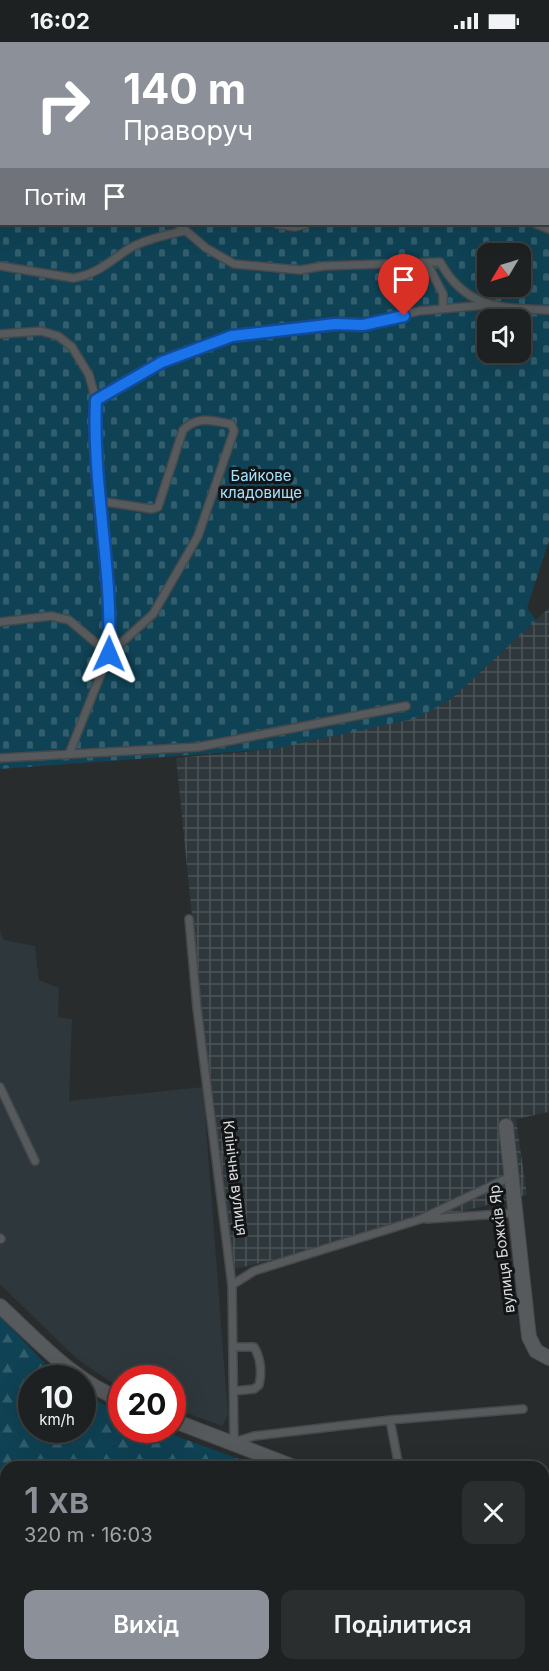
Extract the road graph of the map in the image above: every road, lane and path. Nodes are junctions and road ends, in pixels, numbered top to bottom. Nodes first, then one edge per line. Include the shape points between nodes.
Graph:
1 (179, 225) edge
2 (283, 225) edge
3 (302, 225) edge
4 (184, 231) junction
5 (427, 263) junction
6 (0, 266) edge
7 (486, 305) junction
8 (443, 308) junction
9 (549, 310) edge
10 (0, 334) edge
11 (96, 400) junction
12 (99, 501) junction
13 (0, 622) edge
14 (109, 654) junction
15 (406, 706) dead end
16 (69, 754) junction
17 (0, 758) edge
18 (189, 919) dead end
19 (0, 1087) edge
20 (506, 1126) dead end
21 (35, 1161) dead end
22 (510, 1177) junction
23 (515, 1213) junction
24 (421, 1219) junction
25 (232, 1285) junction
26 (0, 1306) edge
27 (233, 1347) junction
28 (549, 1358) edge
29 (234, 1390) junction
30 (108, 1395) edge
31 (523, 1409) dead end
32 (390, 1420) junction
33 (186, 1425) edge
34 (234, 1442) junction
35 (280, 1461) edge
36 (398, 1461) edge

1 - 4 lane
2 - 3 lane
4 - 5 lane via 234,264 300,270
4 - 6 lane via 130,248 83,277
5 - 7 lane via 440,262 469,297
5 - 8 lane via 443,294
7 - 8 lane
7 - 9 lane
8 - 11 lane via 363,325 335,324 232,336 162,362
10 - 11 lane via 41,331 58,336 72,347 89,375
11 - 12 lane via 94,447
12 - 14 lane
12 - 14 lane via 158,507 183,430 201,419 231,424 234,431 198,536 153,614
13 - 14 lane via 51,616 69,620
14 - 16 lane
15 - 16 lane via 198,747
16 - 17 lane
18 - 25 lane, Клінічна вулиця via 196,1008
19 - 21 lane
20 - 22 street, вулиця Божків Яр
22 - 23 street, вулиця Божків Яр
22 - 24 lane
23 - 24 lane
23 - 28 street, вулиця Божків Яр via 528,1337 536,1351
24 - 25 lane via 254,1271
25 - 27 lane, Клінічна вулиця
26 - 30 street via 63,1365
27 - 29 lane, Клінічна вулиця
27 - 29 lane via 254,1347 259,1354 261,1378 254,1389
29 - 34 lane, Клінічна вулиця
31 - 32 lane
32 - 34 lane via 254,1436
32 - 36 lane
33 - 34 street
34 - 35 street

